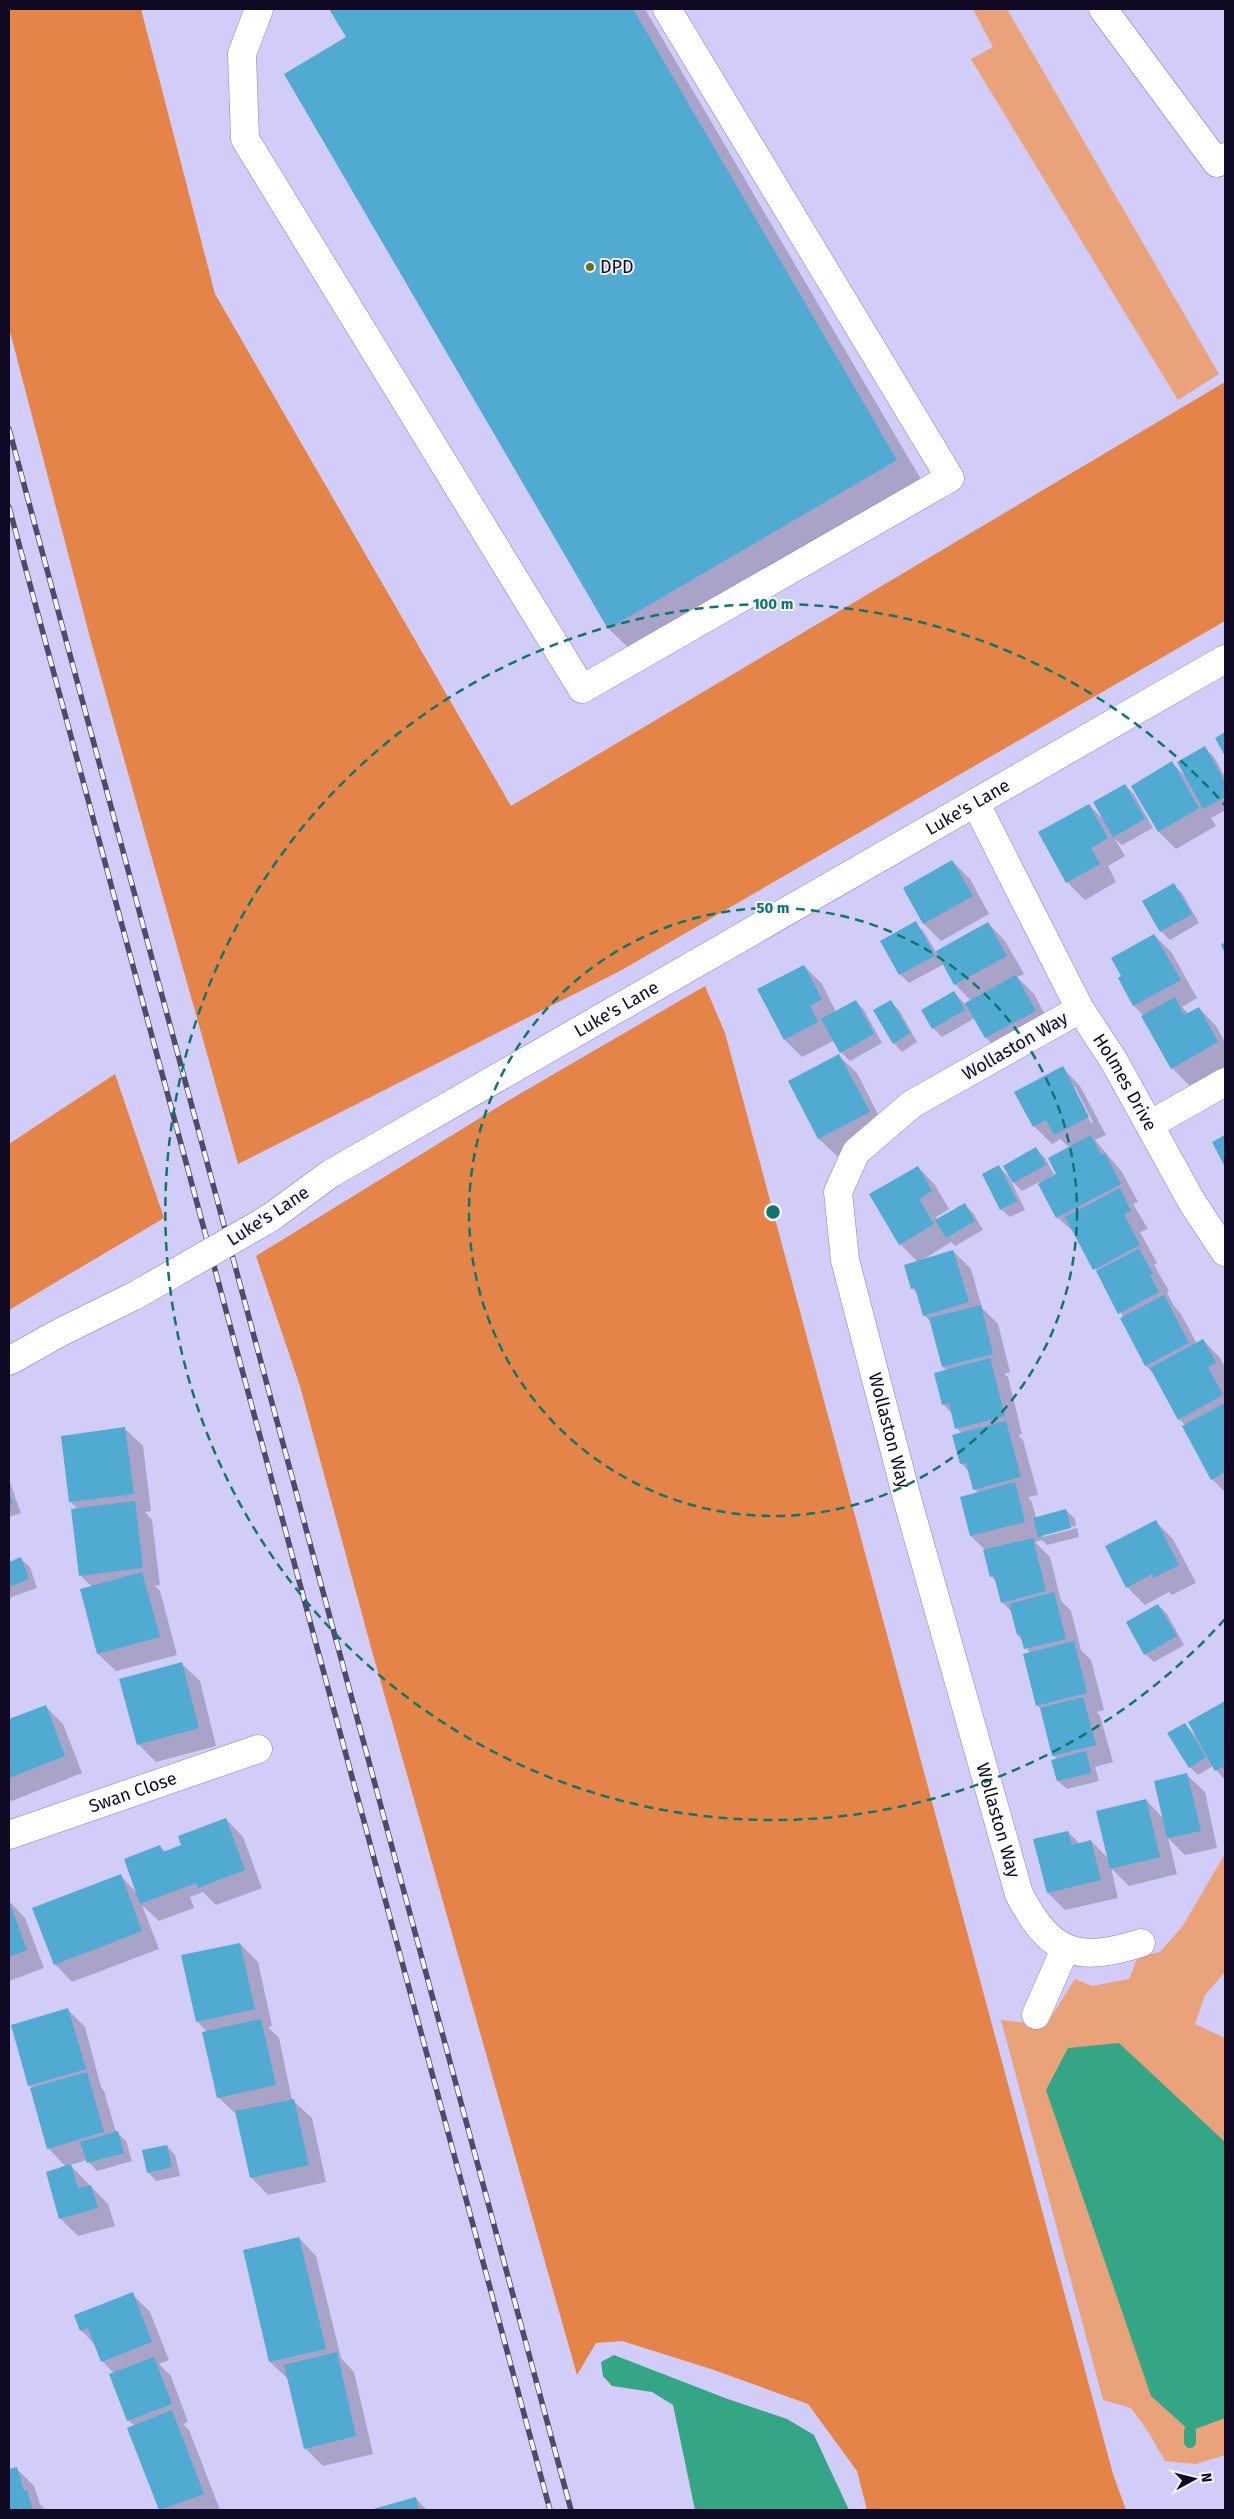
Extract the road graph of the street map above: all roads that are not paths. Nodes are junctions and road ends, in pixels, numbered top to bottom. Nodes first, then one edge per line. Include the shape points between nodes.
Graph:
1 (259, 9) edge
2 (667, 9) edge
3 (1103, 9) edge
4 (1225, 157) edge
5 (1225, 659) edge
6 (976, 804) junction
7 (1080, 1009) junction
8 (1225, 1082) edge
9 (1151, 1124) junction
10 (1225, 1252) edge
11 (9, 1361) edge
12 (258, 1749) dead end
13 (9, 1835) edge
14 (1141, 1943) dead end
15 (1065, 1949) junction
16 (1036, 2015) dead end

1 - 2 street via 242,54 246,139 582,689 950,478
3 - 4 street via 1217,163
5 - 6 street, Luke's Lane
6 - 7 street, Holmes Drive
6 - 11 street, Luke's Lane, bridge via 330,1174 270,1218 136,1295
7 - 9 street, Holmes Drive
7 - 15 street, Wollaston Way via 912,1104 856,1152 838,1192 845,1260 908,1502 1020,1894 1030,1915
8 - 9 street
9 - 10 street, Holmes Drive via 1192,1202
12 - 13 street, Swan Close
14 - 15 street, Wollaston Way via 1084,1954
15 - 16 street

